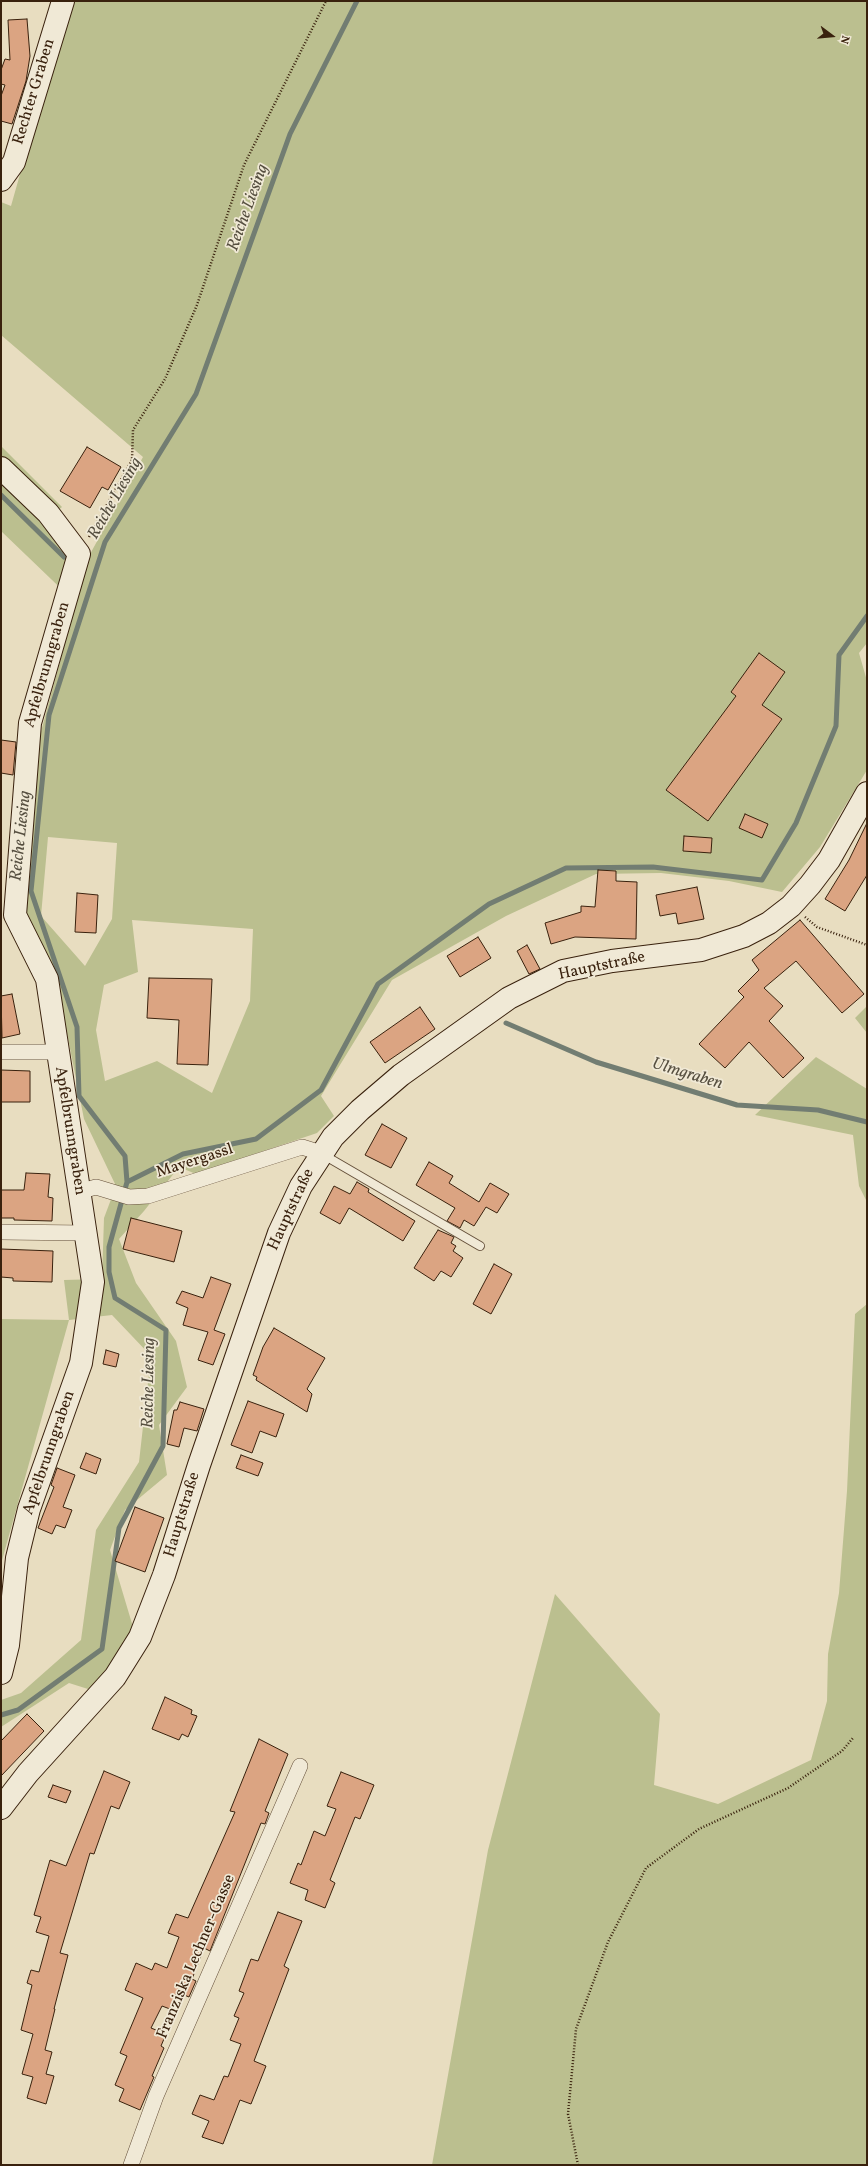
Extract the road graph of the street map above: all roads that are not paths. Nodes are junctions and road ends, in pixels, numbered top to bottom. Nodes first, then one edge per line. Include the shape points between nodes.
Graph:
1 (63, 1) edge
2 (1, 180) edge
3 (1, 468) edge
4 (867, 793) edge
5 (1, 1052) edge
6 (56, 1052) junction
7 (321, 1154) junction
8 (78, 1192) junction
9 (1, 1232) edge
10 (85, 1233) junction
11 (480, 1246) dead end
12 (1, 1673) edge
13 (300, 1766) dead end
14 (1, 1808) edge
15 (131, 2165) edge

1 - 2 street, Rechter Graben via 14,162
3 - 6 street, Apfelbrunngraben via 48,513 79,554 30,723 15,905 18,924 47,979
4 - 7 street, Hauptstraße via 829,860 810,885 769,923 744,936 701,950 612,961 563,971 510,998 375,1096 342,1128
5 - 6 street, Apfelbrunngraben
6 - 8 street, Apfelbrunngraben
7 - 8 street, Mayergassl via 302,1146 148,1196 129,1196 96,1187
7 - 11 lane
7 - 14 street, Hauptstraße via 294,1200 269,1259 164,1575 140,1637 115,1677 28,1773
8 - 10 street, Apfelbrunngraben
9 - 10 street
10 - 12 street, Apfelbrunngraben via 93,1282 81,1363 29,1509 17,1558 8,1645
13 - 15 street, Franziska Lechner-Gasse via 156,2096

